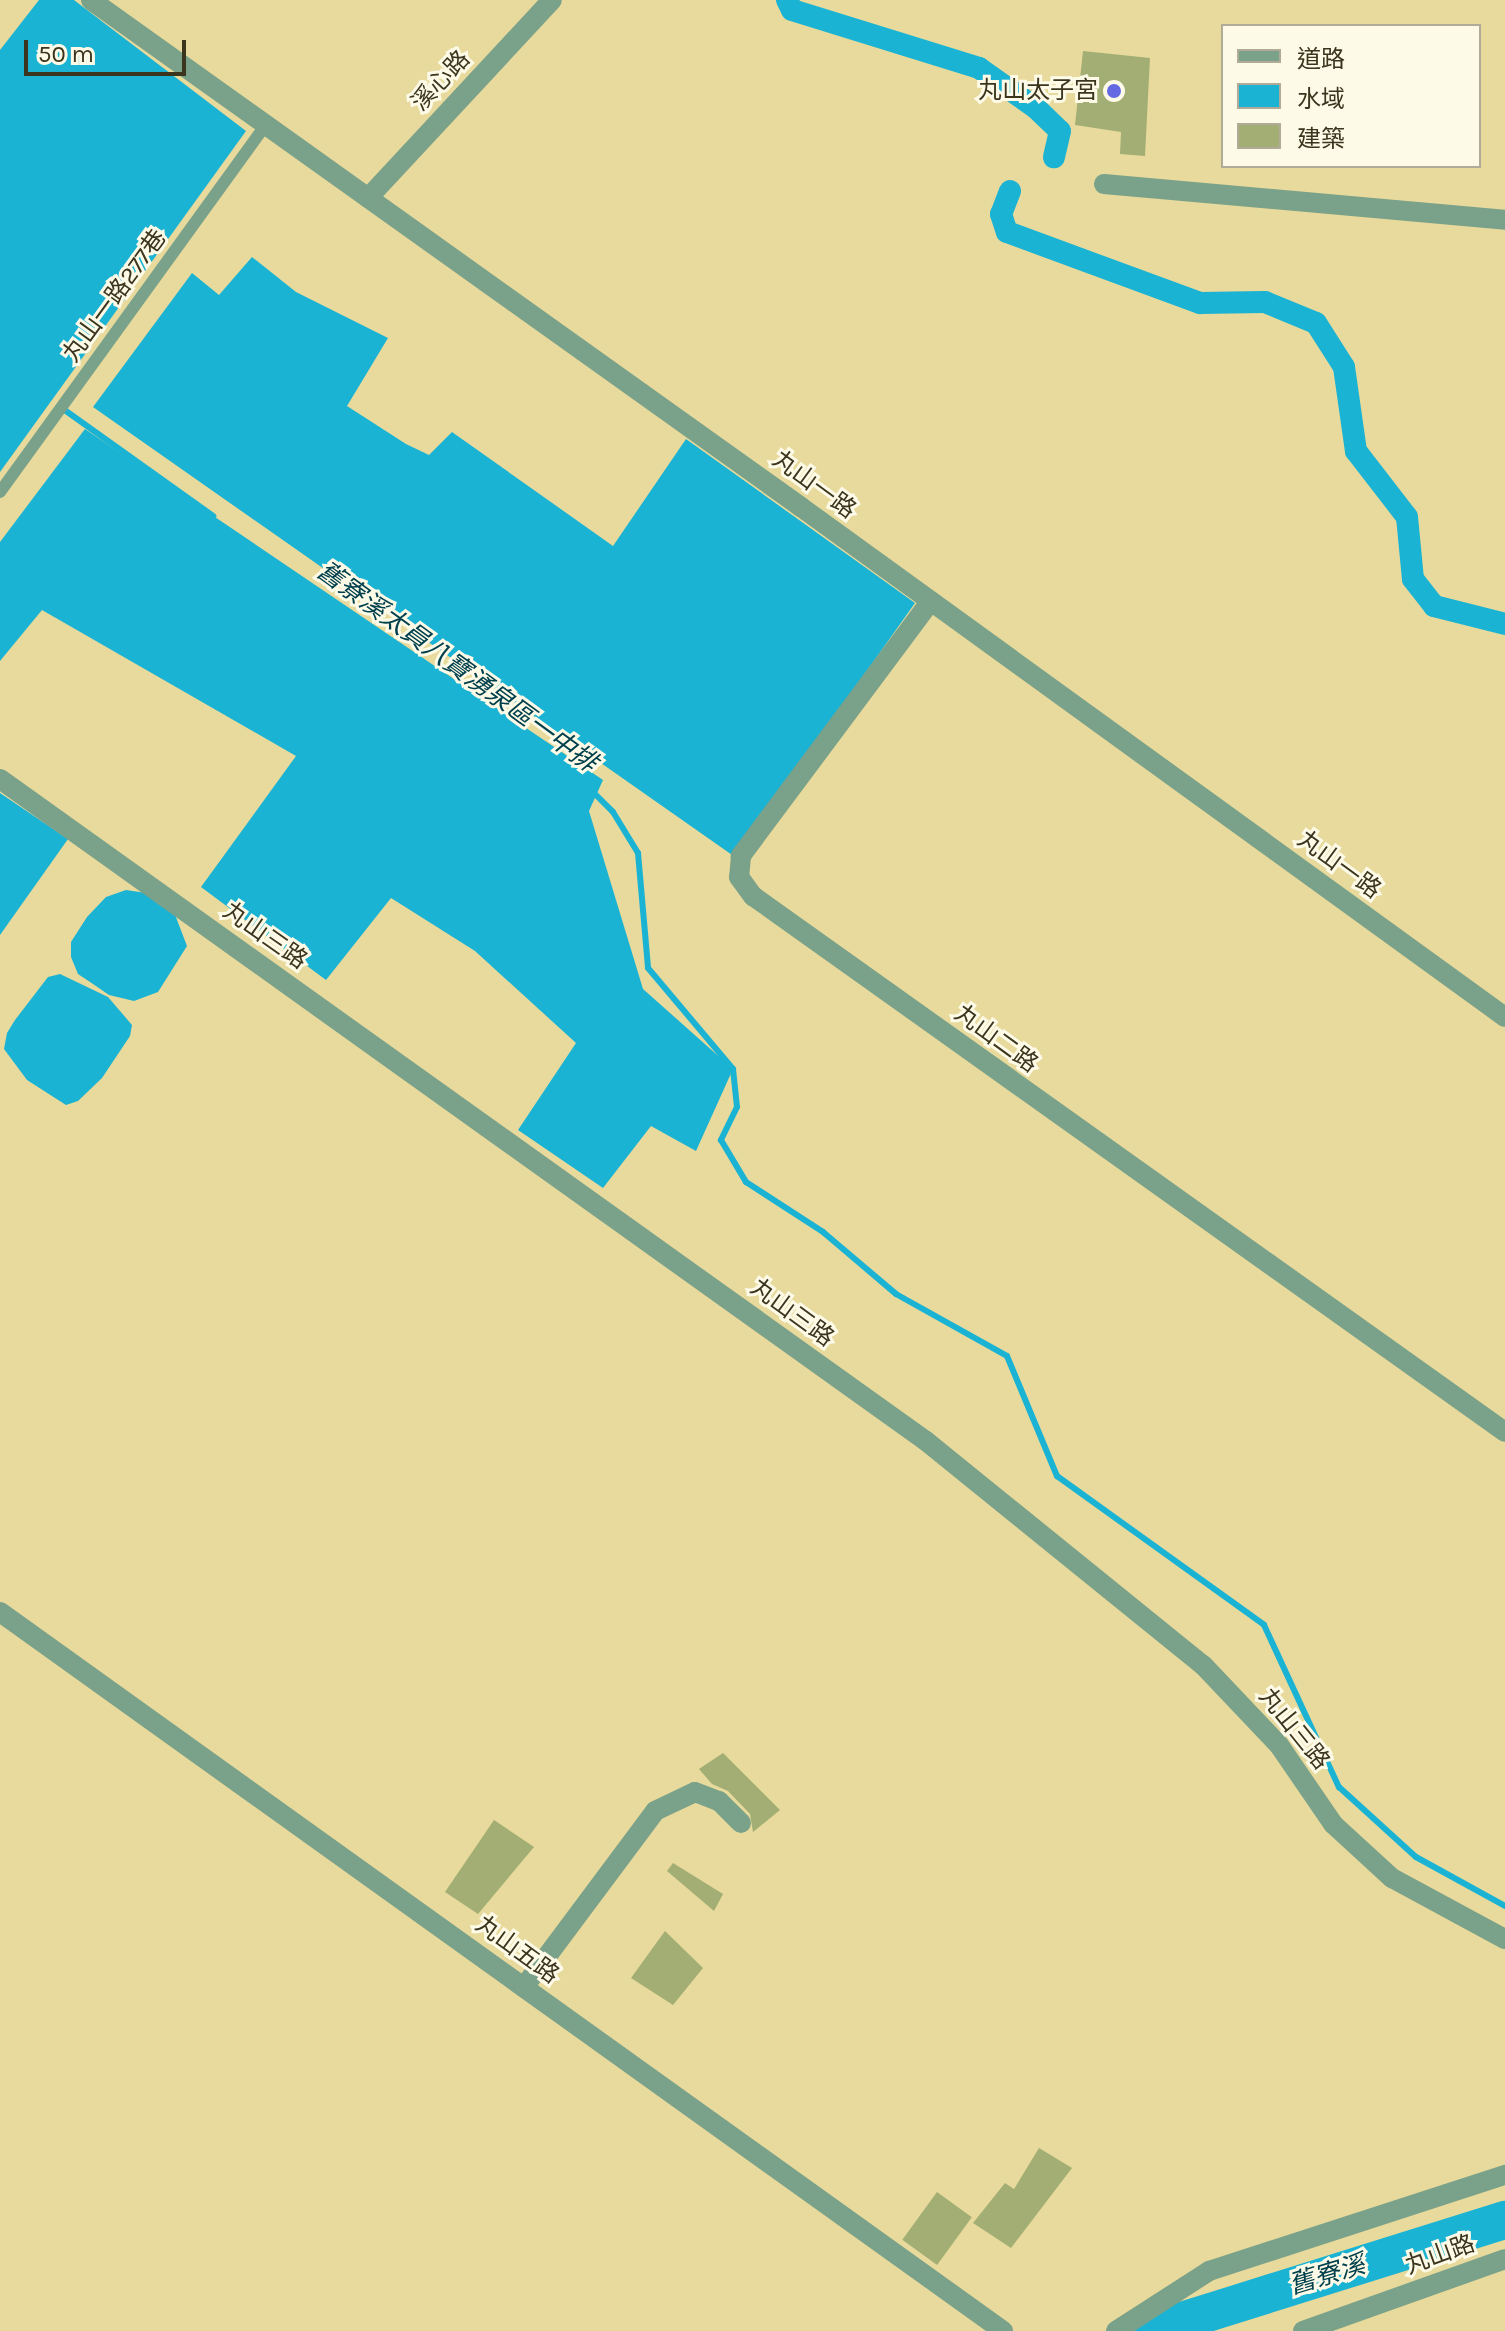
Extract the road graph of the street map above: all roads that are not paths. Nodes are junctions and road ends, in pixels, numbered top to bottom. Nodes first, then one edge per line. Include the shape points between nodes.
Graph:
1 (91, 0) edge
2 (552, 0) edge
3 (266, 125) junction
4 (1104, 184) dead end
5 (368, 198) junction
6 (1505, 220) edge
7 (0, 492) edge
8 (930, 602) junction
9 (0, 779) edge
10 (1505, 1017) edge
11 (1505, 1432) edge
12 (0, 1612) edge
13 (741, 1823) dead end
14 (1505, 1939) edge
15 (524, 1987) junction
16 (1505, 2175) edge
17 (1505, 2259) edge
18 (1003, 2331) edge
19 (1116, 2331) edge
20 (1303, 2331) edge

1 - 3 street, 丸山一路
2 - 5 street, 溪心路
3 - 5 street, 丸山一路
3 - 7 lane, 丸山一路277巷
4 - 6 street
5 - 8 street, 丸山一路
8 - 10 street, 丸山一路
8 - 11 street, 丸山二路 via 741,856 739,877 766,906
9 - 14 street, 丸山三路 via 926,1441 1203,1665 1279,1745 1333,1824 1392,1878
12 - 15 street, 丸山五路
13 - 15 street via 719,1801 695,1792 655,1811
15 - 18 street, 丸山五路
16 - 19 street via 1209,2271
17 - 20 street, 丸山路

